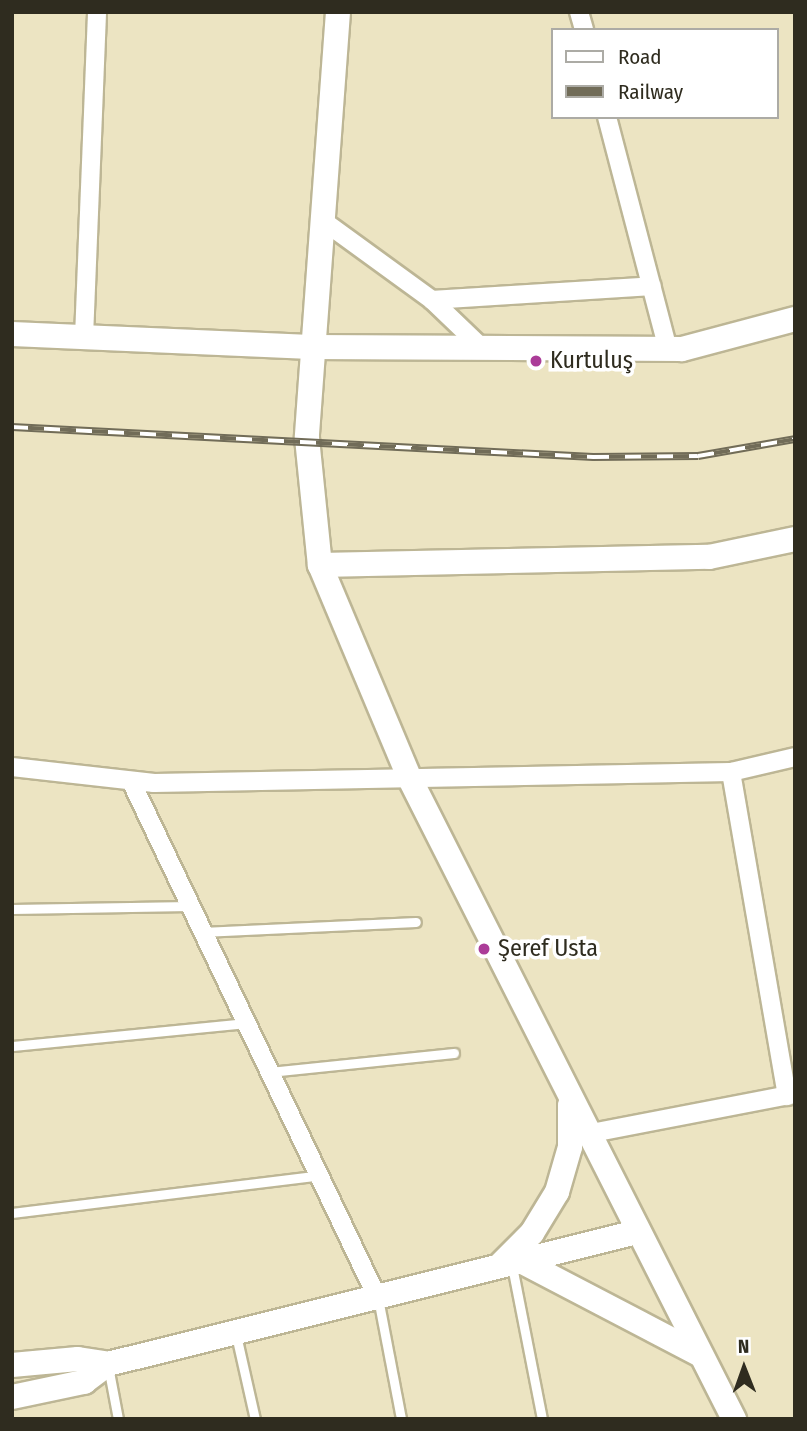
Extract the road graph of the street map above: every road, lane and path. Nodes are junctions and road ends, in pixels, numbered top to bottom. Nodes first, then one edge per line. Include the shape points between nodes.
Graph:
1 (97, 12) edge
2 (338, 12) edge
3 (608, 119) edge
4 (322, 220) junction
5 (652, 286) junction
6 (432, 300) junction
7 (795, 319) edge
8 (12, 334) edge
9 (84, 337) junction
10 (312, 347) junction
11 (482, 348) junction
12 (668, 349) junction
13 (795, 539) edge
14 (320, 565) junction
15 (795, 757) edge
16 (12, 767) edge
17 (731, 772) junction
18 (409, 777) junction
19 (131, 780) junction
20 (190, 906) junction
21 (12, 909) edge
22 (416, 922) dead end
23 (202, 932) junction
24 (245, 1023) junction
25 (12, 1046) edge
26 (454, 1053) dead end
27 (269, 1072) junction
28 (791, 1095) edge
29 (569, 1101) junction
30 (587, 1134) junction
31 (320, 1175) junction
32 (12, 1213) edge
33 (638, 1232) junction
34 (510, 1264) junction
35 (377, 1297) junction
36 (236, 1332) junction
37 (701, 1355) junction
38 (108, 1364) junction
39 (12, 1365) edge
40 (12, 1397) edge
41 (118, 1419) edge
42 (255, 1419) edge
43 (401, 1419) edge
44 (542, 1419) edge
45 (734, 1419) edge

1 - 9 street
2 - 4 street
3 - 5 street
4 - 6 street
4 - 10 street
5 - 6 street
5 - 12 street
6 - 11 street
7 - 12 street
8 - 9 street
9 - 10 street
10 - 11 street
10 - 14 street via 307,479
11 - 12 street
13 - 14 street via 709,557
14 - 18 street
15 - 17 street
16 - 19 street
17 - 18 street
17 - 28 street
18 - 19 street
18 - 29 street
19 - 20 street
20 - 21 lane
20 - 23 street
22 - 23 lane
23 - 24 street
24 - 25 lane
24 - 27 street
26 - 27 lane
27 - 31 street
28 - 30 street
29 - 30 street
29 - 34 street via 570,1147 557,1192
30 - 33 street
31 - 32 lane
31 - 35 street
33 - 34 street
33 - 37 street
34 - 35 street
34 - 37 street
34 - 44 lane
35 - 36 street
35 - 43 lane
36 - 38 street
36 - 42 lane
37 - 45 street
38 - 39 street via 78,1359
38 - 40 street via 84,1382
38 - 41 lane

